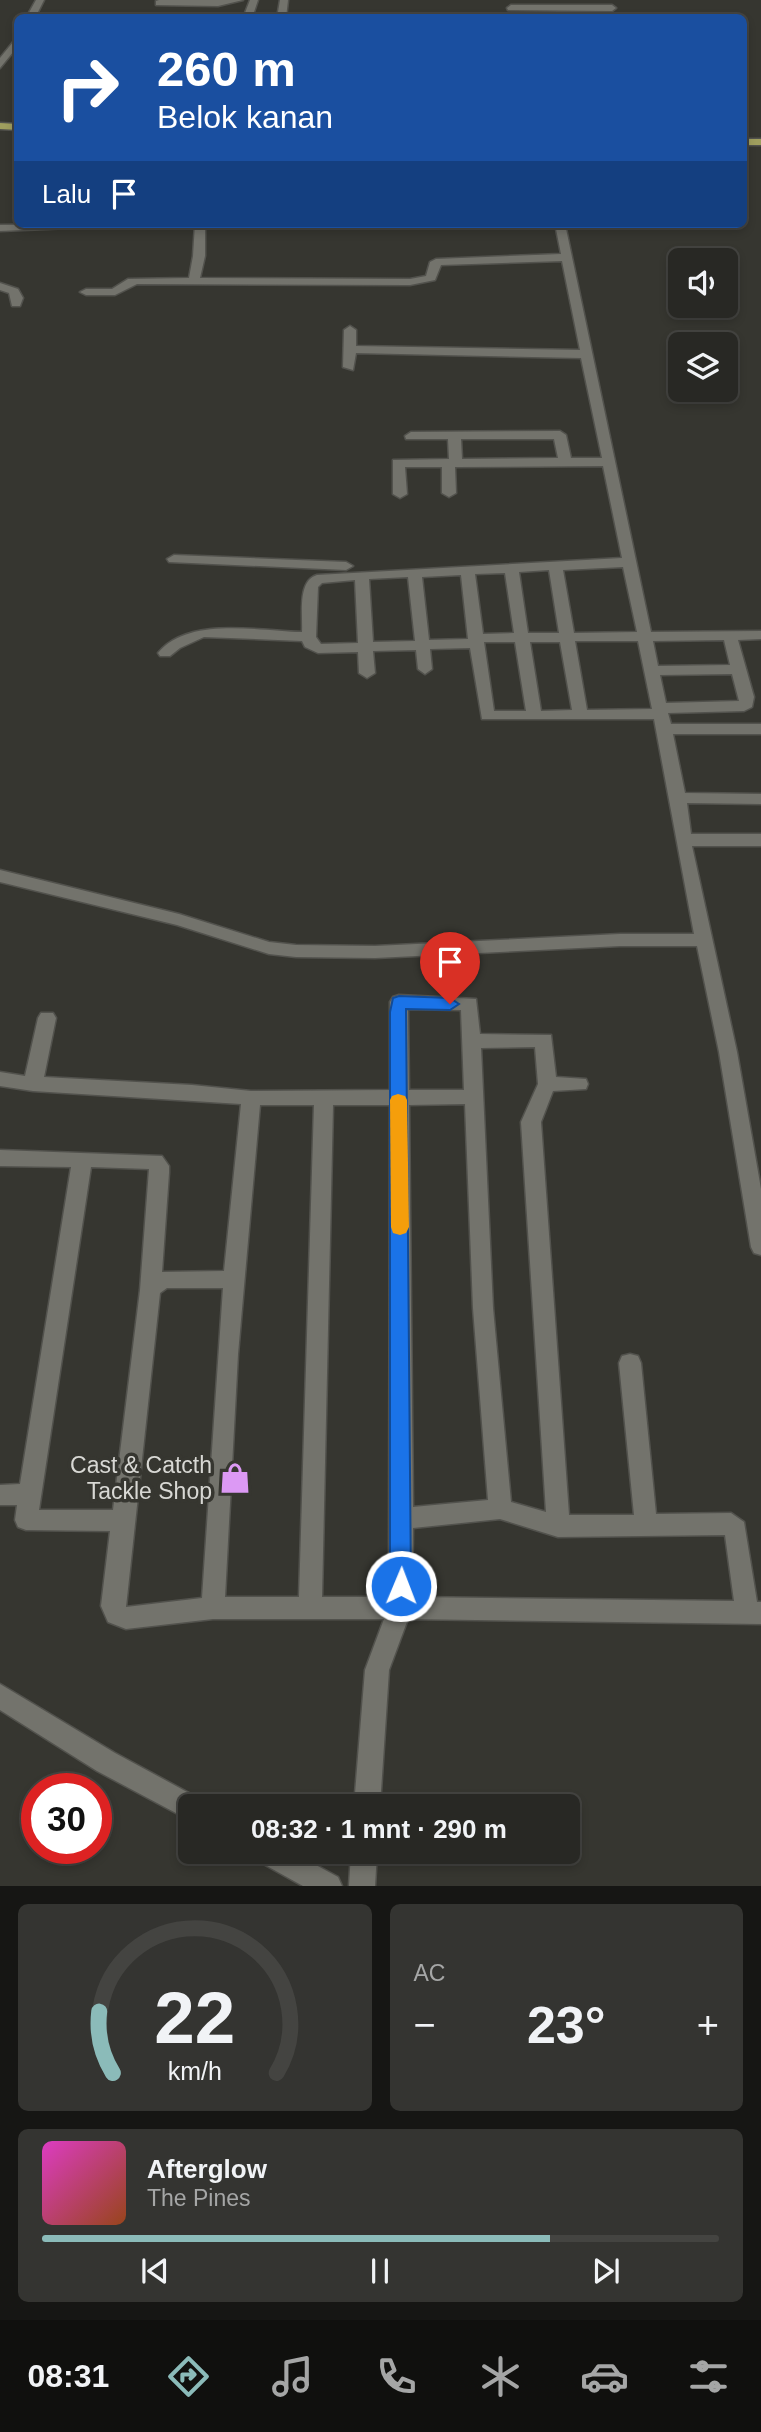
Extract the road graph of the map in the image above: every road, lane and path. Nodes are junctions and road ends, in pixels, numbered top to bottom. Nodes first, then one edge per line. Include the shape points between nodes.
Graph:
1 (239, 0) edge
2 (220, 3) junction
3 (159, 4) edge
4 (608, 4) edge
5 (511, 9) edge
6 (216, 14) edge
7 (14, 47) edge
8 (3, 68) edge
9 (200, 228) edge
10 (561, 228) edge
11 (567, 257) junction
12 (194, 281) junction
13 (0, 286) edge
14 (86, 292) dead end
15 (16, 304) dead end
16 (350, 330) dead end
17 (349, 349) junction
18 (587, 354) junction
19 (349, 368) dead end
20 (454, 435) junction
21 (411, 436) dead end
22 (610, 462) junction
23 (452, 463) junction
24 (565, 463) junction
25 (449, 493) dead end
26 (400, 494) dead end
27 (174, 559) dead end
28 (631, 562) junction
29 (555, 566) junction
30 (511, 568) junction
31 (467, 570) junction
32 (415, 573) junction
33 (369, 575) junction
34 (645, 635) junction
35 (761, 635) edge
36 (568, 636) junction
37 (730, 636) junction
38 (309, 637) junction
39 (523, 637) junction
40 (476, 640) junction
41 (423, 645) junction
42 (367, 648) junction
43 (165, 653) dead end
44 (425, 669) dead end
45 (737, 669) junction
46 (652, 671) junction
47 (367, 673) dead end
48 (580, 715) junction
49 (534, 716) junction
50 (661, 717) junction
51 (761, 729) edge
52 (678, 798) junction
53 (761, 799) edge
54 (683, 840) junction
55 (761, 840) edge
56 (0, 876) edge
57 (706, 940) junction
58 (47, 1018) dead end
59 (472, 1041) junction
60 (0, 1079) edge
61 (33, 1084) junction
62 (547, 1084) junction
63 (579, 1084) dead end
64 (324, 1096) junction
65 (398, 1097) junction
66 (474, 1097) junction
67 (251, 1098) junction
68 (82, 1160) junction
69 (1, 1162) edge
70 (761, 1248) edge
71 (233, 1280) junction
72 (150, 1290) junction
73 (629, 1363) dead end
74 (30, 1494) junction
75 (0, 1495) edge
76 (500, 1509) junction
77 (402, 1520) junction
78 (123, 1521) junction
79 (646, 1525) junction
80 (558, 1527) junction
81 (310, 1607) junction
82 (213, 1608) junction
83 (400, 1608) junction
84 (754, 1613) edge
85 (0, 1696) edge
86 (368, 1794) edge
87 (178, 1801) edge
88 (289, 1864) edge
89 (363, 1864) edge
90 (329, 1886) edge
91 (362, 1886) edge

1 - 2 street
2 - 3 street
2 - 6 street
4 - 5 street
7 - 8 street
9 - 12 street
10 - 11 street
11 - 12 street via 436,262 430,279 410,282
11 - 18 street
12 - 14 street via 137,281 115,292
13 - 15 street via 14,291
16 - 17 street
17 - 18 street
17 - 19 street
18 - 22 street
20 - 21 street
20 - 23 street
20 - 24 street via 560,435
22 - 24 street
22 - 28 street
23 - 24 street
23 - 25 street
23 - 26 street via 398,463
27 - 33 street via 358,566 374,569
28 - 29 street
28 - 34 street
29 - 30 street
29 - 36 street
30 - 31 street
30 - 39 street
31 - 32 street
31 - 40 street
32 - 33 street
32 - 41 street
33 - 38 street via 320,578 312,583
33 - 42 street
34 - 36 street
34 - 37 street
34 - 46 street
35 - 37 street
36 - 39 street
36 - 48 street
37 - 45 street
38 - 42 street via 318,649
38 - 43 street via 202,632
39 - 40 street
39 - 49 street
40 - 41 street
40 - 49 street via 485,714 491,718
41 - 42 street
41 - 44 street
42 - 47 street
45 - 46 street
45 - 50 street via 746,697 744,706
46 - 50 street
48 - 49 street
48 - 50 street
50 - 51 street
50 - 52 street
52 - 53 street
52 - 54 street
54 - 55 street
54 - 57 street
56 - 57 street via 179,920 269,948 296,951
57 - 70 street
58 - 61 street
59 - 62 street via 543,1032
59 - 65 street via 470,1004 399,1002
59 - 66 street
60 - 61 street
61 - 67 street
62 - 63 street
62 - 80 street via 531,1122
64 - 65 street
64 - 67 street
64 - 81 street
65 - 66 street
65 - 77 street
66 - 76 street via 483,1308
67 - 71 street
68 - 69 street
68 - 72 street via 155,1161 159,1166
68 - 74 street
71 - 72 street via 165,1279
71 - 82 street
72 - 78 street
73 - 79 street
74 - 75 street
74 - 78 street via 26,1520
76 - 77 street
76 - 80 street
77 - 83 street
78 - 82 street via 113,1606 116,1614 126,1618
79 - 80 street
79 - 84 street via 734,1525
81 - 82 street
81 - 83 street
83 - 84 street
83 - 86 street via 377,1670
85 - 87 street
88 - 90 street
89 - 91 street

